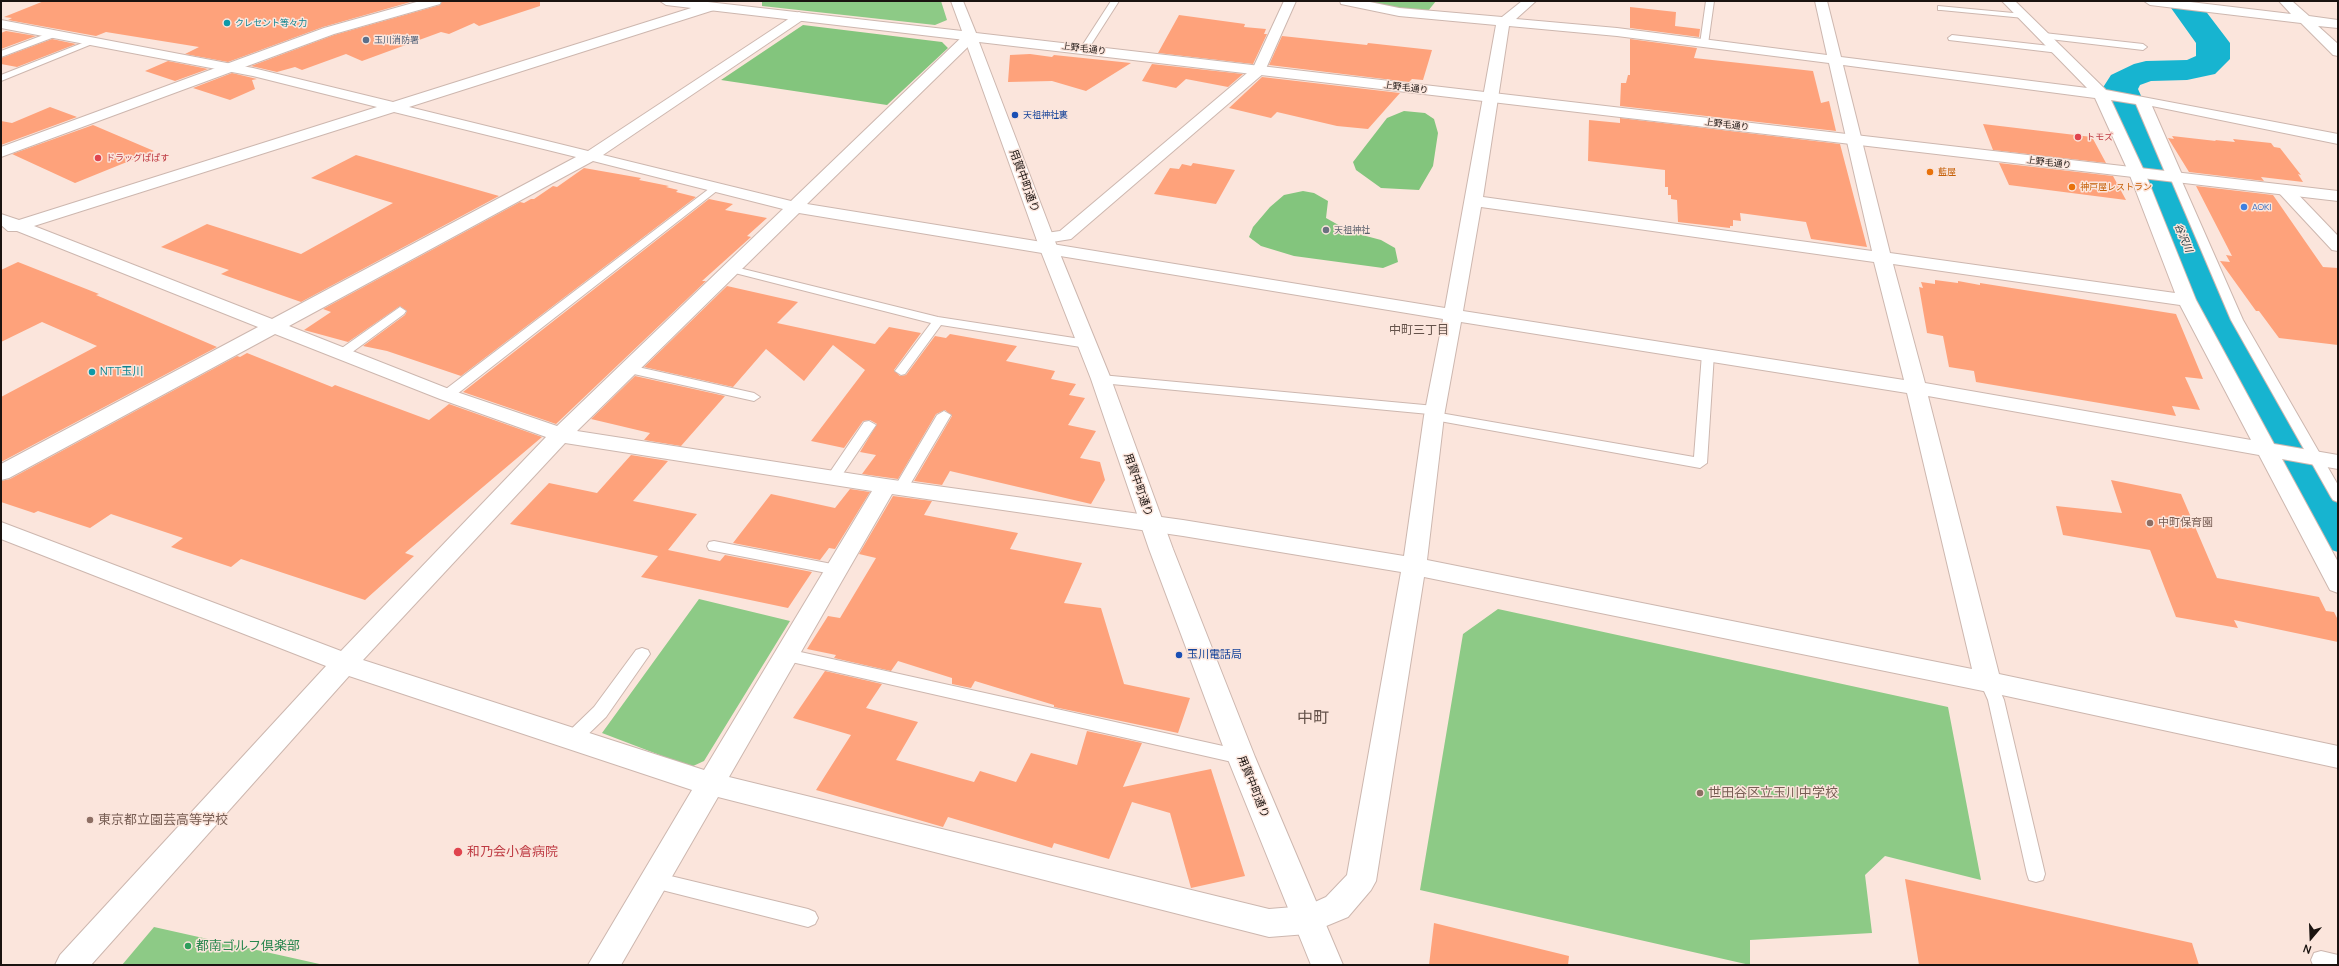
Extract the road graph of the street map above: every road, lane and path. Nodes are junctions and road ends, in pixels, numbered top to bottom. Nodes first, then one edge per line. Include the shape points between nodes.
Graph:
1 (435, 1) edge
2 (666, 1) edge
3 (734, 1) edge
4 (957, 1) edge
5 (1115, 1) edge
6 (1290, 1) edge
7 (1346, 1) edge
8 (1530, 1) edge
9 (1710, 1) edge
10 (1819, 1) edge
11 (2008, 1) edge
12 (2150, 1) edge
13 (2285, 1) edge
14 (712, 6) junction
15 (1941, 8) dead end
16 (799, 16) junction
17 (2024, 16) junction
18 (2307, 20) junction
19 (1504, 22) junction
20 (1, 24) edge
21 (2338, 24) edge
22 (54, 34) junction
23 (970, 36) junction
24 (2044, 36) junction
25 (1952, 38) dead end
26 (93, 42) junction
27 (1704, 44) junction
28 (2143, 47) dead end
29 (1084, 49) junction
30 (2060, 50) junction
31 (2338, 52) edge
32 (1, 54) edge
33 (1835, 61) junction
34 (233, 68) junction
35 (1259, 70) junction
36 (1, 78) edge
37 (2107, 95) junction
38 (1490, 98) junction
39 (2140, 100) junction
40 (393, 107) junction
41 (2338, 139) edge
42 (1854, 140) junction
43 (1, 152) edge
44 (588, 156) junction
45 (2141, 174) junction
46 (2171, 177) junction
47 (714, 188) junction
48 (2285, 190) junction
49 (2338, 196) edge
50 (1474, 201) junction
51 (794, 207) junction
52 (1, 219) edge
53 (10, 229) edge
54 (1047, 244) junction
55 (2338, 246) edge
56 (1882, 258) junction
57 (731, 269) junction
58 (2187, 300) junction
59 (400, 310) dead end
60 (1452, 315) junction
61 (938, 321) junction
62 (276, 326) junction
63 (1087, 344) junction
64 (343, 353) junction
65 (1708, 354) junction
66 (629, 369) junction
67 (901, 371) dead end
68 (1101, 379) junction
69 (1916, 388) junction
70 (447, 395) junction
71 (754, 397) dead end
72 (1434, 414) junction
73 (944, 415) dead end
74 (869, 425) dead end
75 (560, 435) junction
76 (2266, 449) junction
77 (2316, 458) junction
78 (2338, 462) edge
79 (1, 473) edge
80 (833, 478) junction
81 (894, 487) junction
82 (2338, 496) edge
83 (1151, 524) junction
84 (1, 530) edge
85 (714, 546) dead end
86 (1414, 566) junction
87 (837, 570) junction
88 (2338, 584) edge
89 (642, 654) dead end
90 (787, 655) junction
91 (344, 664) junction
92 (1988, 682) junction
93 (571, 740) junction
94 (2338, 757) edge
95 (1241, 758) junction
96 (710, 784) junction
97 (2036, 874) dead end
98 (654, 880) junction
99 (808, 918) dead end
100 (1307, 920) junction
101 (71, 965) edge
102 (604, 965) edge
103 (1327, 965) edge

1 - 34 street via 336,29
2 - 14 street, 上野毛通り
3 - 14 street
4 - 23 street, 用賀中町通り
5 - 29 lane
6 - 35 street
7 - 19 street via 1399,12
8 - 19 street
9 - 27 lane
10 - 33 street
11 - 17 street
12 - 18 street
13 - 18 street
14 - 16 street, 上野毛通り
14 - 40 street
15 - 17 lane
16 - 23 street, 上野毛通り
16 - 44 street
17 - 24 street
18 - 21 street
18 - 31 street
19 - 27 street via 1617,32
19 - 38 street
20 - 22 street
22 - 26 street
22 - 32 lane
23 - 29 street, 上野毛通り
23 - 51 street
23 - 54 street, 用賀中町通り
24 - 28 lane
24 - 30 street
25 - 30 lane
26 - 34 street
26 - 36 lane
27 - 33 street
29 - 35 street, 上野毛通り
30 - 37 street
33 - 37 street
33 - 42 street
34 - 40 street
34 - 43 street
35 - 38 street, 上野毛通り
35 - 54 street via 1065,235
37 - 39 street
37 - 45 street
38 - 42 street, 上野毛通り
38 - 50 street
39 - 41 street
39 - 46 street
40 - 44 street
40 - 53 street
42 - 45 street, 上野毛通り
42 - 56 street
44 - 47 street
44 - 62 street
45 - 46 street, 上野毛通り
45 - 58 street
46 - 48 street
46 - 77 lane via 2238,320
47 - 51 street
47 - 70 lane
48 - 49 street
48 - 55 street
50 - 56 street
50 - 60 street
51 - 54 street
51 - 57 street
52 - 53 street
53 - 62 street
54 - 60 street
54 - 63 street, 用賀中町通り
56 - 58 street
56 - 69 street
57 - 61 lane
57 - 66 street
58 - 76 street
59 - 64 lane
60 - 65 street
60 - 72 street
61 - 63 lane
61 - 67 lane
62 - 64 street
62 - 79 street
63 - 68 street, 用賀中町通り
64 - 70 street
65 - 69 street
65 - 72 lane via 1700,463
66 - 71 lane
66 - 75 street
68 - 72 lane
68 - 83 street, 用賀中町通り
69 - 76 street
69 - 92 street
70 - 75 street
72 - 86 street
73 - 81 lane
74 - 80 lane
75 - 80 street
75 - 91 street
76 - 77 street
76 - 88 street
77 - 78 street
77 - 82 lane
80 - 81 street
81 - 83 street
81 - 87 street
83 - 86 street
83 - 95 street, 用賀中町通り
84 - 91 street via 325,654
85 - 87 lane
86 - 92 street
86 - 100 street via 1361,881 1337,907
87 - 90 street
89 - 93 lane via 600,712
90 - 95 lane
90 - 96 street
91 - 93 street
91 - 101 street
92 - 94 street
92 - 97 lane via 1996,700
93 - 96 street
95 - 100 street, 用賀中町通り
96 - 98 street
96 - 100 street via 1269,923
98 - 99 lane
98 - 102 street
100 - 103 street, 用賀中町通り

